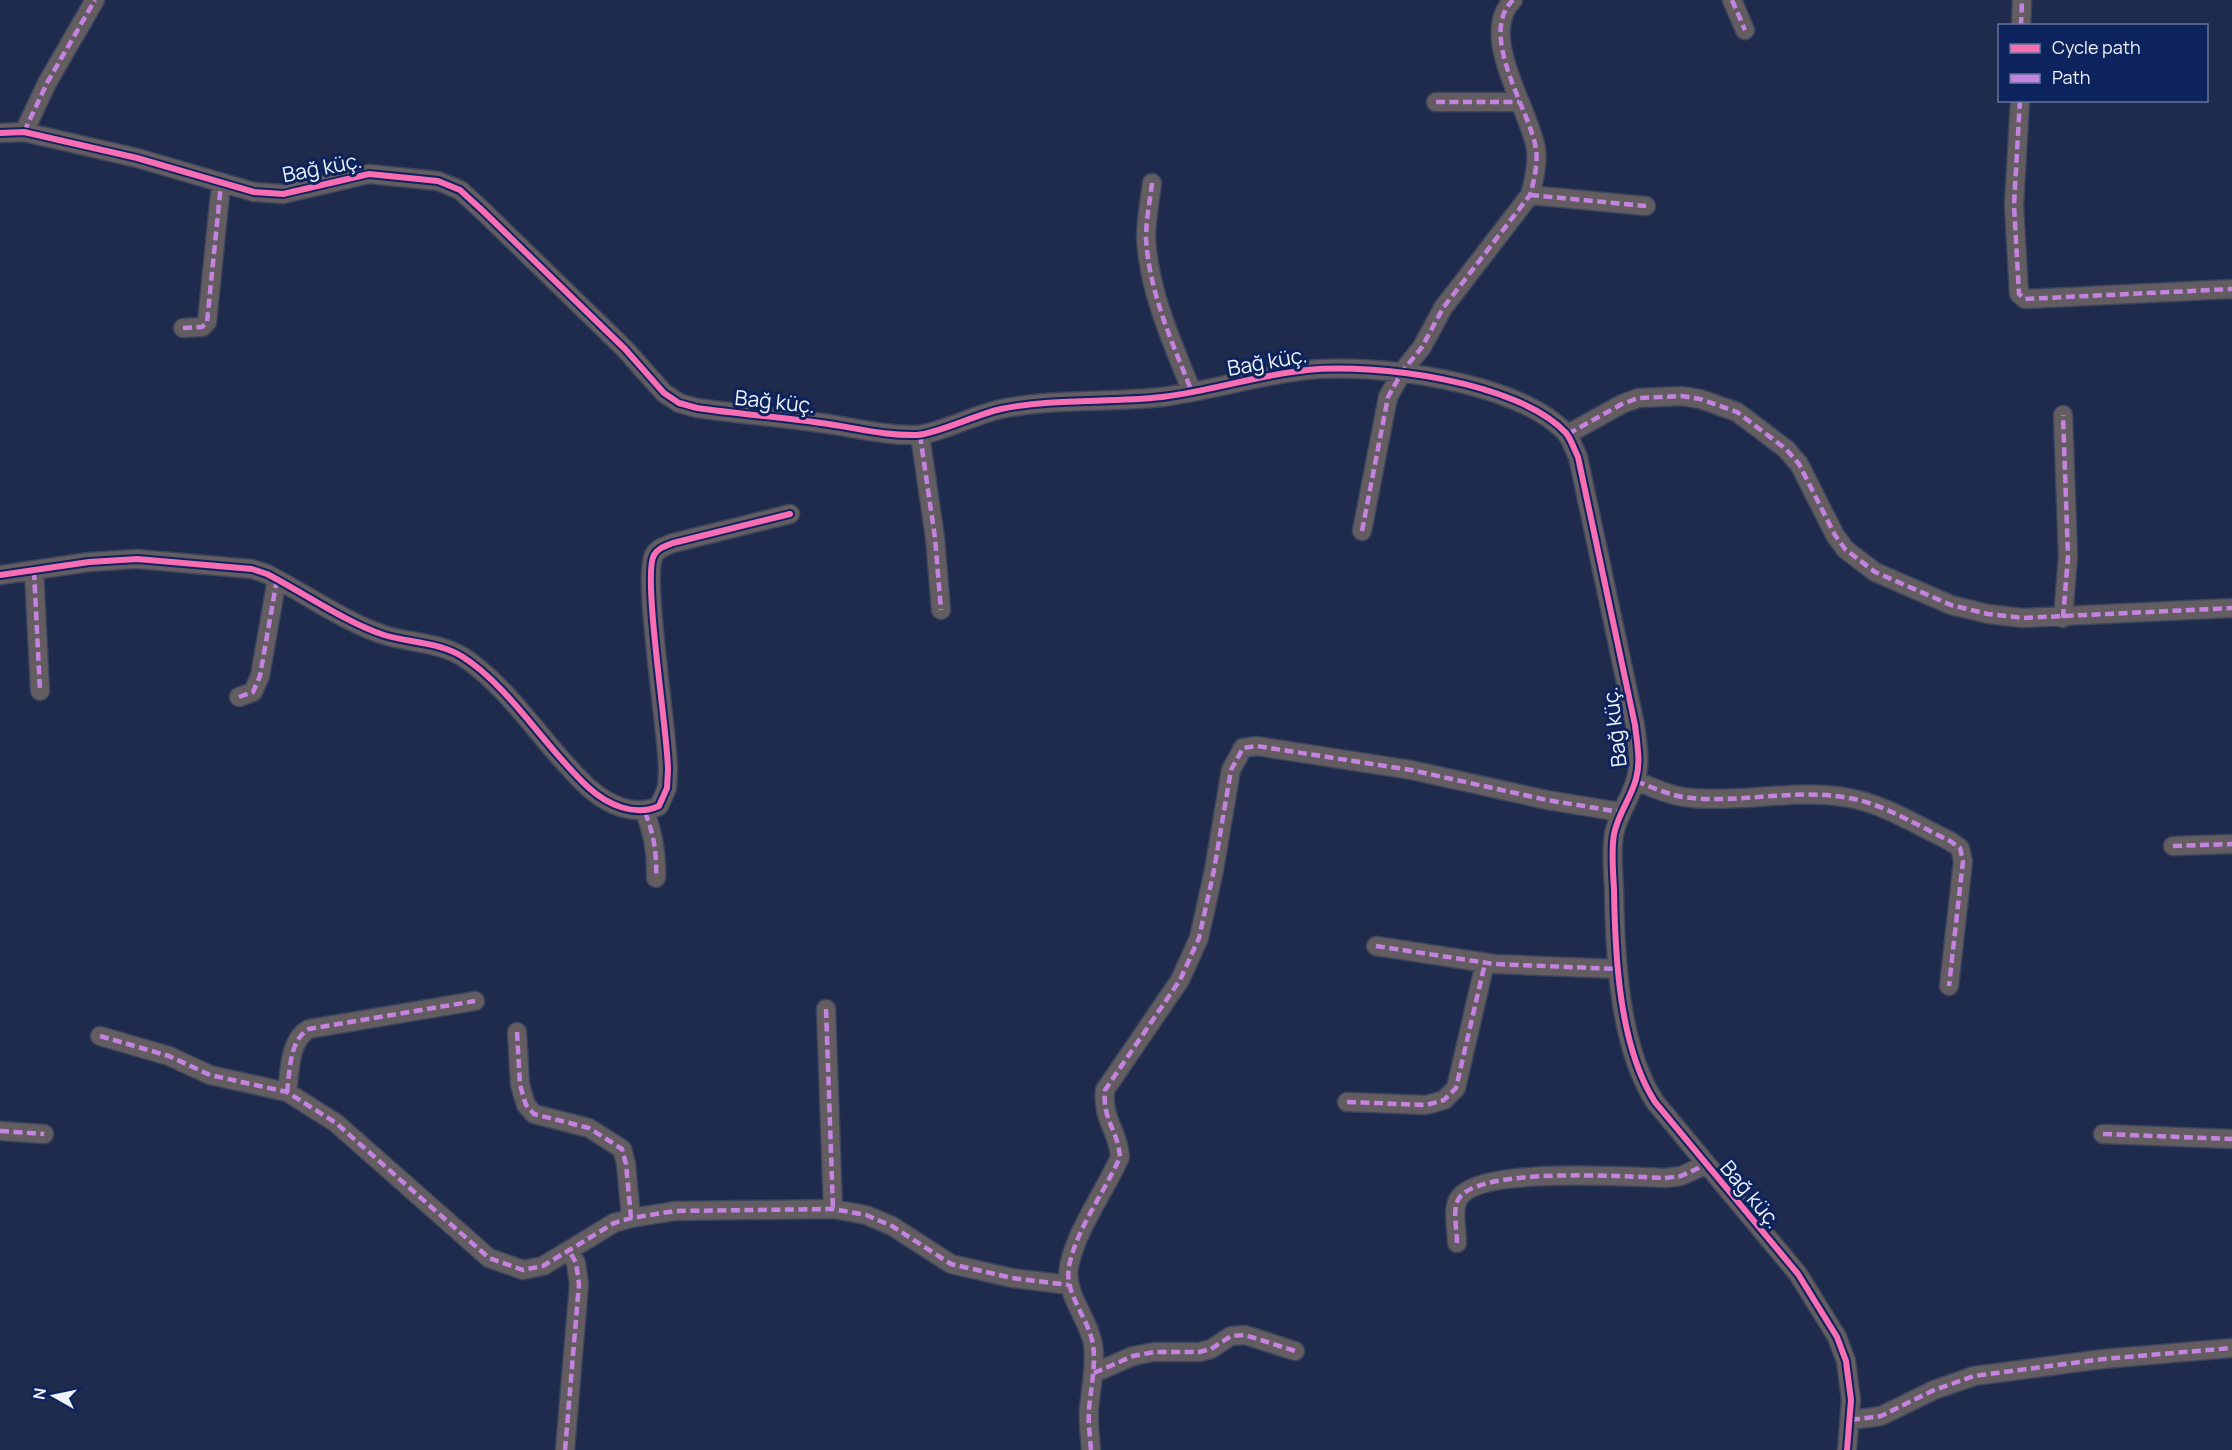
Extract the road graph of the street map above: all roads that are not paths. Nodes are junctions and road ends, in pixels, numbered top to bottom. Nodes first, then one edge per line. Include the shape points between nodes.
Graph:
1 (95, 0) edge
2 (1513, 0) edge
3 (1732, 0) edge
4 (2022, 0) edge
5 (2021, 24) edge
6 (1745, 30) dead end
7 (1436, 102) dead end
8 (1519, 102) junction
9 (2020, 102) edge
10 (24, 132) junction
11 (0, 134) edge
12 (1152, 183) dead end
13 (221, 184) junction
14 (1530, 195) junction
15 (1646, 206) dead end
16 (2232, 289) edge
17 (183, 328) dead end
18 (1402, 372) junction
19 (1192, 392) junction
20 (2063, 415) dead end
21 (1568, 434) junction
22 (920, 435) junction
23 (790, 514) dead end
24 (1362, 531) dead end
25 (34, 571) junction
26 (0, 575) edge
27 (277, 579) junction
28 (2232, 608) edge
29 (941, 610) dead end
30 (2063, 618) junction
31 (40, 691) dead end
32 (239, 697) dead end
33 (1636, 781) junction
34 (645, 812) junction
35 (1620, 812) junction
36 (2232, 844) edge
37 (2173, 846) dead end
38 (656, 878) dead end
39 (1376, 946) dead end
40 (1485, 963) junction
41 (1618, 969) junction
42 (1949, 986) dead end
43 (475, 1001) dead end
44 (826, 1009) dead end
45 (517, 1032) dead end
46 (100, 1036) dead end
47 (286, 1092) junction
48 (1347, 1102) dead end
49 (0, 1131) edge
50 (44, 1134) dead end
51 (2103, 1134) dead end
52 (2232, 1139) edge
53 (1705, 1165) junction
54 (833, 1209) junction
55 (631, 1218) junction
56 (1457, 1243) dead end
57 (570, 1252) junction
58 (1069, 1285) junction
59 (2232, 1348) edge
60 (1295, 1351) dead end
61 (1094, 1373) junction
62 (1851, 1420) junction
63 (565, 1450) edge
64 (1091, 1450) edge
65 (1846, 1450) edge

1 - 10 street via 47,82
2 - 8 street via 1502,16 1501,42
3 - 6 street
4 - 5 street
7 - 8 street
8 - 14 street via 1536,150
9 - 16 street via 2014,205 2019,294 2025,299
10 - 11 street, Bağ küç.
10 - 13 street, Bağ küç. via 137,158
12 - 19 street via 1146,235 1148,262 1159,308
13 - 17 street via 207,322 202,327
13 - 22 street, Bağ küç. via 283,194 369,174 438,181 460,190 483,210 625,349 664,393 679,403 728,413
14 - 15 street
14 - 18 street via 1443,308 1422,347
18 - 19 street, Bağ küç. via 1352,367 1308,369
18 - 21 street, Bağ küç. via 1484,390 1528,405
18 - 24 street via 1388,398
19 - 22 street, Bağ küç. via 1000,409
20 - 30 street via 2068,557
21 - 30 street via 1638,398 1682,396 1737,412 1786,449 1799,464 1835,535 1845,549 1875,572 1960,608 2023,618
21 - 33 street, Bağ küç. via 1578,457 1635,724 1639,758
22 - 29 street
23 - 34 street via 673,543 653,556 652,604 668,770 667,788 659,806
25 - 26 street
25 - 27 street via 137,559 252,569
25 - 31 street
27 - 32 street via 260,676 253,692
27 - 34 street via 384,634 445,648 464,658 493,682 597,795 629,810
28 - 30 street
33 - 35 street, Bağ küç.
33 - 42 street via 1692,798 1850,798 1880,807 1950,841 1960,848 1963,861
34 - 38 street via 654,834
35 - 41 street, Bağ küç. via 1613,862
35 - 58 street via 1412,770 1257,746 1243,748 1231,770 1199,938 1180,980 1105,1090 1103,1108 1119,1144 1120,1158 1077,1241 1069,1267
36 - 37 street
39 - 40 street
40 - 41 street
40 - 48 street via 1456,1088 1444,1100 1426,1105
41 - 53 street, Bağ küç. via 1632,1054 1642,1083
43 - 47 street via 300,1033 294,1044
44 - 54 street
45 - 55 street via 520,1085 526,1106 534,1114 589,1128 622,1149
46 - 47 street via 169,1056 210,1075
47 - 57 street via 336,1123 489,1258 523,1270 543,1266
49 - 50 street
51 - 52 street
53 - 56 street via 1682,1176 1665,1178 1534,1176 1466,1190 1456,1202
53 - 62 street, Bağ küç. via 1798,1274 1837,1336 1847,1370
54 - 55 street via 675,1211
54 - 58 street via 866,1215 892,1226 951,1264 1012,1278
55 - 57 street via 605,1228
57 - 63 street via 579,1284
58 - 61 street via 1093,1344
59 - 62 street via 1974,1376 1881,1416
60 - 61 street via 1260,1338 1231,1336 1211,1349 1133,1356
61 - 64 street via 1089,1411
62 - 65 street, Bağ küç.

